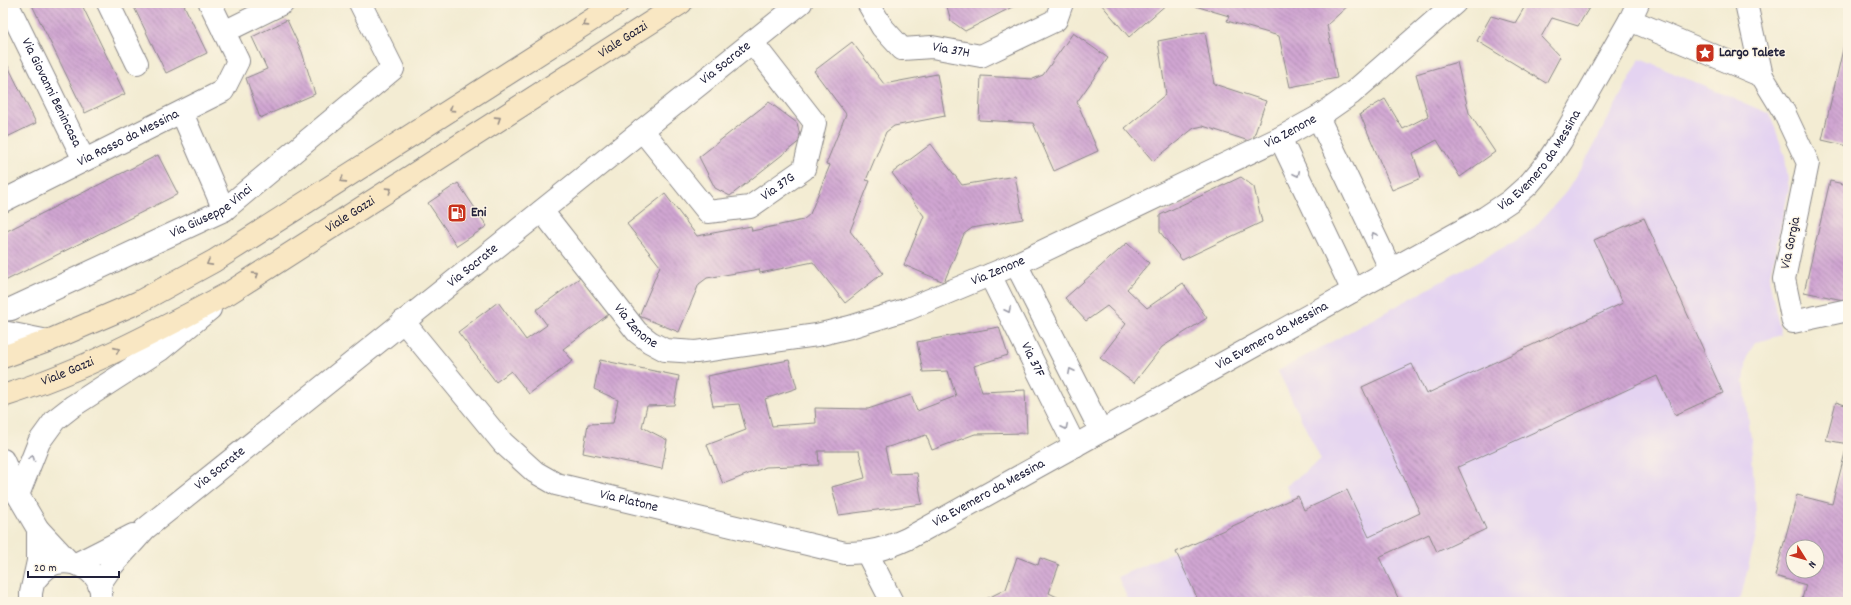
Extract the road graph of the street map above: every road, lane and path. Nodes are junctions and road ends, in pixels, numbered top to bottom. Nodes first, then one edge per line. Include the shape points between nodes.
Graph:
1 (108, 3) edge
2 (210, 3) edge
3 (283, 3) edge
4 (360, 3) edge
5 (618, 3) edge
6 (681, 3) edge
7 (801, 3) edge
8 (868, 3) edge
9 (1062, 3) edge
10 (1455, 3) edge
11 (1746, 3) edge
12 (7, 10) edge
13 (1634, 12) edge
14 (224, 32) junction
15 (752, 42) junction
16 (137, 63) dead end
17 (1762, 76) junction
18 (182, 113) junction
19 (1318, 117) junction
20 (642, 130) junction
21 (1280, 138) junction
22 (84, 160) junction
23 (3, 201) edge
24 (224, 210) junction
25 (542, 211) junction
26 (1016, 264) junction
27 (1391, 270) junction
28 (990, 275) junction
29 (1353, 291) junction
30 (229, 293) junction
31 (3, 310) edge
32 (1848, 310) edge
33 (403, 322) junction
34 (3, 332) edge
35 (48, 341) junction
36 (3, 357) edge
37 (3, 396) edge
38 (1101, 431) junction
39 (1075, 446) junction
40 (3, 460) edge
41 (10, 490) edge
42 (38, 529) junction
43 (145, 529) junction
44 (867, 552) junction
45 (72, 563) junction
46 (35, 580) junction
47 (99, 593) edge
48 (31, 602) edge
49 (892, 602) edge

1 - 16 street
2 - 14 street
3 - 14 street
4 - 24 street, Via Giuseppe Vinci via 393,69
5 -> 35 main road via 214,261 139,302
30 -> 6 main road, Viale Gazzi
7 - 15 street, Via Socrate
8 - 9 street, Via 37H via 882,27 902,49 932,47 981,56 1056,20
10 - 19 street, Via Zenone via 1351,94
11 - 17 street
12 - 22 street, Via Giovanni Benincasa
13 - 17 street
13 - 27 street, Via Evemero da Messina via 1561,141 1529,184 1486,217
14 - 18 street, Via Rosso da Messina via 238,61 223,91
15 - 20 street, Via Socrate
15 - 20 street, Via 37G via 815,123 804,169 750,207 708,212
17 - 32 street, Via Gorgia via 1784,112 1808,163 1784,279 1794,322
18 - 22 street, Via Rosso da Messina
18 - 24 street
19 - 21 street, Via Zenone
27 -> 19 street
20 - 25 street, Via Socrate
21 - 26 street, Via Zenone
21 -> 29 street
22 - 23 street, Via Rosso da Messina
24 - 31 street, Via Giuseppe Vinci via 11,309
25 - 28 street, Via Zenone via 637,332 665,350 679,352 850,328 908,309
25 - 33 street, Via Socrate
26 - 28 street, Via Zenone
38 -> 26 street, Via 37F
27 - 29 street, Via Evemero da Messina
28 -> 39 street, Via 37F
29 - 38 street, Via Evemero da Messina
37 -> 30 main road, Viale Gazzi via 61,375 120,349
41 -> 30 street via 55,420 160,350
33 - 43 street, Via Socrate
33 - 44 street, Via Platone via 503,443 535,472 556,484 822,548 845,553
34 - 35 street
35 - 36 main road
38 - 39 street, Via Evemero da Messina
39 - 44 street, Via Evemero da Messina via 908,539 886,549
40 - 41 street
41 - 42 street
42 - 45 street
42 - 46 street
43 - 45 street
43 - 47 street via 112,566
44 - 49 street
45 - 46 street via 55,563 43,570
45 - 47 street via 82,565 92,573
46 - 48 street

